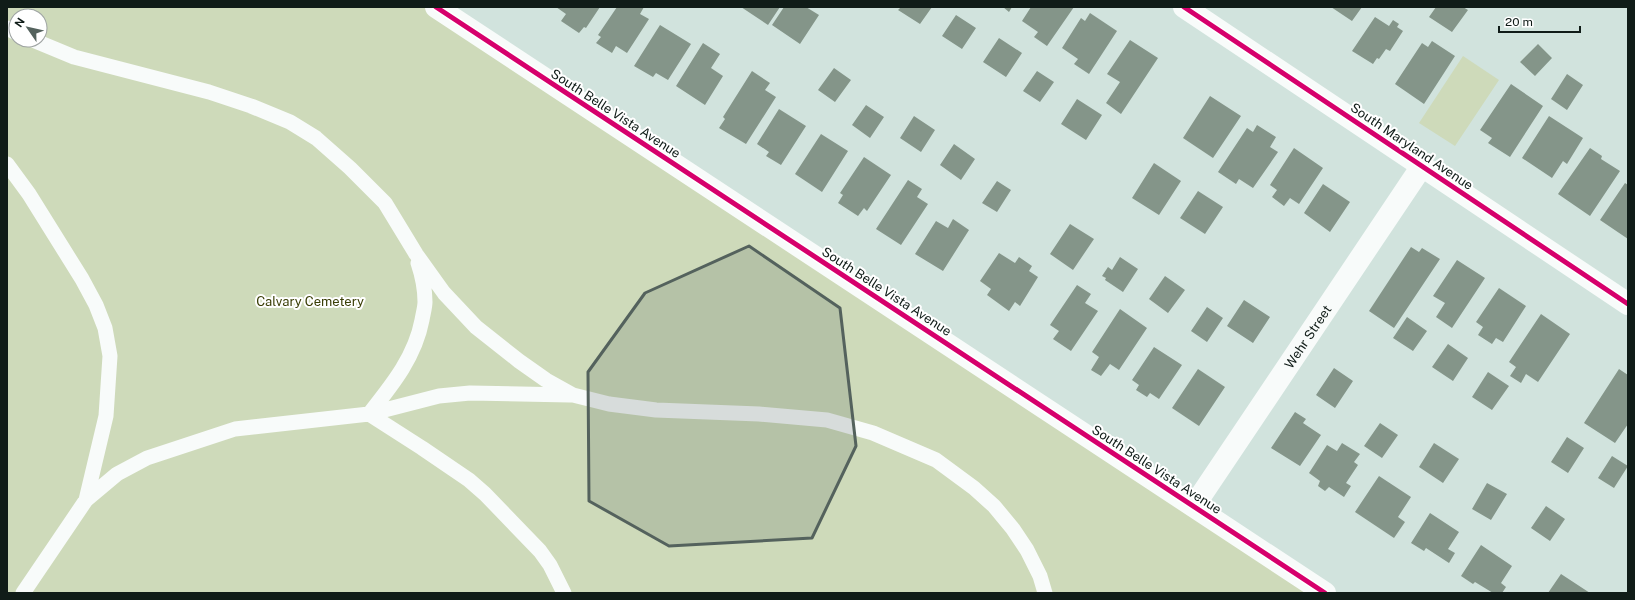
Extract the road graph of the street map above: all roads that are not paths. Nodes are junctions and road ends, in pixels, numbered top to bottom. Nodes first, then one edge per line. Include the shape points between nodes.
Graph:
1 (436, 7) edge
2 (1184, 7) edge
3 (48, 46) edge
4 (7, 164) edge
5 (1422, 166) junction
6 (416, 254) junction
7 (1628, 304) edge
8 (573, 395) junction
9 (368, 414) junction
10 (86, 500) junction
11 (1194, 506) junction
12 (23, 593) edge
13 (564, 593) edge
14 (1045, 593) edge
15 (1325, 593) edge

1 - 11 street, South Belle Vista Avenue
2 - 5 street, South Maryland Avenue
3 - 6 lane via 74,57 209,92 290,122 316,138 385,203
4 - 10 lane via 67,253 96,305 105,328 110,356 106,416
5 - 7 street, South Maryland Avenue
5 - 11 street, Wehr Street
6 - 8 lane via 444,293 476,327 546,380
6 - 9 lane via 425,303 419,335 393,385
8 - 9 lane via 470,393 439,396
8 - 14 lane via 609,404 656,410 759,414 827,420 874,433 936,460 994,506 1028,550
9 - 10 lane via 236,429 147,458 116,474
9 - 13 lane via 458,472 485,494 540,550
10 - 12 lane
11 - 15 street, South Belle Vista Avenue

